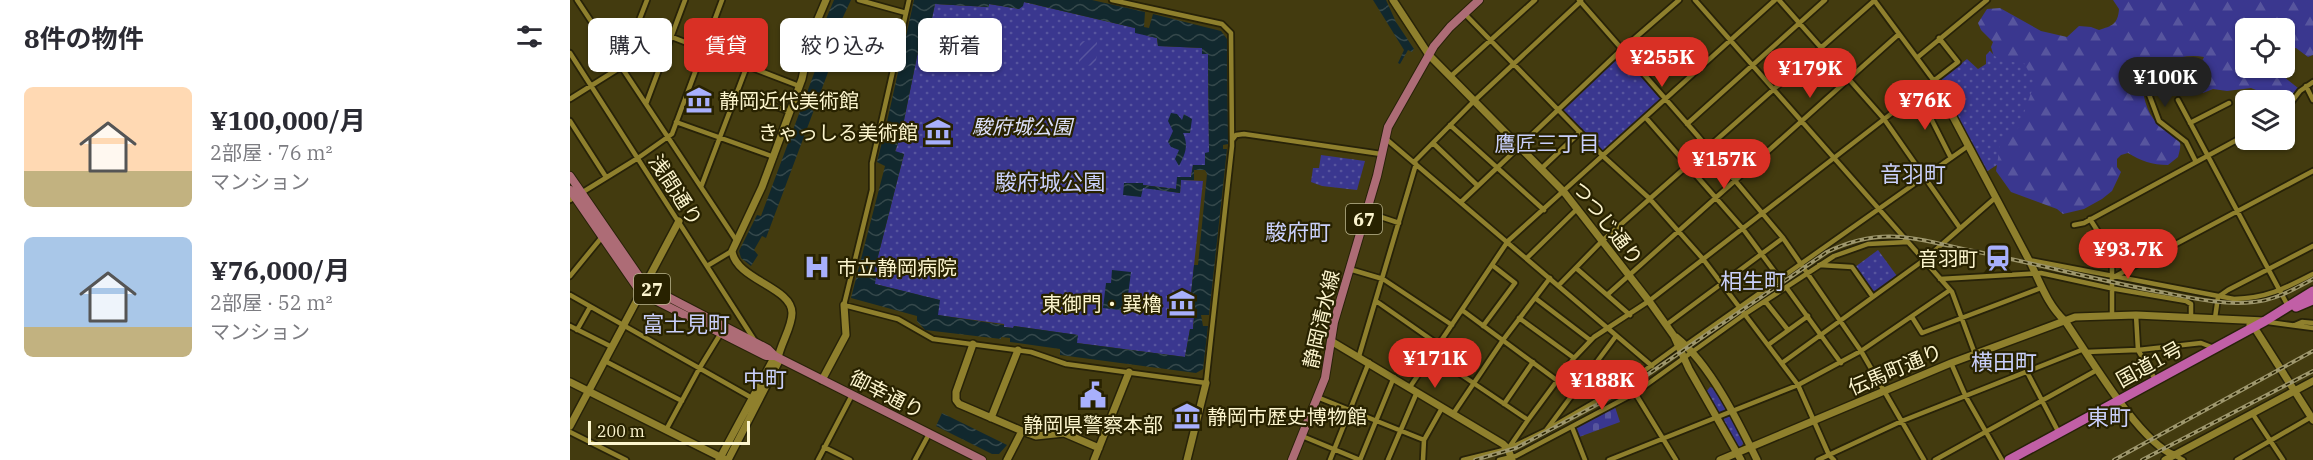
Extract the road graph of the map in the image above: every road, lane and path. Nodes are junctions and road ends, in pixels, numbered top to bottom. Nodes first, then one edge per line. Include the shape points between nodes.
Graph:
1 (577, 0) edge
2 (647, 0) edge
3 (685, 0) edge
4 (722, 0) edge
5 (826, 0) edge
6 (859, 0) edge
7 (909, 0) edge
8 (1112, 0) edge
9 (1127, 0) edge
10 (1393, 0) edge
11 (1479, 0) edge
12 (1535, 0) edge
13 (1679, 0) edge
14 (1695, 0) edge
15 (1777, 0) edge
16 (1825, 0) edge
17 (1875, 0) edge
18 (1987, 0) edge
19 (1582, 1) edge
20 (1151, 8) junction
21 (906, 13) junction
22 (1464, 13) junction
23 (589, 18) edge
24 (640, 18) edge
25 (715, 18) edge
26 (1799, 23) junction
27 (1227, 27) junction
28 (672, 33) edge
29 (1899, 34) junction
30 (1939, 38) junction
31 (1731, 39) junction
32 (1490, 40) junction
33 (1821, 48) junction
34 (1622, 50) junction
35 (570, 53) edge
36 (1429, 55) junction
37 (1918, 57) junction
38 (1513, 64) junction
39 (2198, 64) dead end
40 (1752, 65) junction
41 (613, 72) edge
42 (624, 72) edge
43 (658, 72) edge
44 (695, 72) edge
45 (745, 72) edge
46 (763, 72) edge
47 (1450, 77) junction
48 (1849, 79) junction
49 (1934, 81) junction
50 (2313, 82) edge
51 (591, 86) junction
52 (800, 86) junction
53 (2306, 86) junction
54 (1774, 90) junction
55 (737, 92) junction
56 (1918, 93) junction
57 (570, 99) edge
58 (2295, 99) edge
59 (1474, 100) junction
60 (1666, 100) junction
61 (2178, 100) dead end
62 (2313, 100) edge
63 (2229, 103) dead end
64 (646, 104) junction
65 (1558, 109) junction
66 (789, 112) junction
67 (1646, 118) junction
68 (1884, 119) junction
69 (570, 121) edge
70 (676, 122) junction
71 (1801, 122) junction
72 (2190, 123) junction
73 (1687, 124) junction
74 (1450, 125) junction
75 (1580, 132) junction
76 (1252, 135) junction
77 (669, 136) junction
78 (720, 138) junction
79 (1385, 138) junction
80 (2235, 141) edge
81 (1233, 142) junction
82 (1433, 143) junction
83 (1519, 146) junction
84 (1968, 146) junction
85 (1708, 149) junction
86 (1382, 154) junction
87 (2207, 156) junction
88 (774, 157) junction
89 (1604, 157) junction
90 (638, 158) junction
91 (1834, 158) junction
92 (1951, 158) junction
93 (2196, 162) junction
94 (1415, 163) junction
95 (1688, 166) junction
96 (1497, 168) junction
97 (1541, 169) junction
98 (2313, 171) edge
99 (570, 176) edge
100 (606, 177) junction
101 (1924, 177) junction
102 (1736, 180) junction
103 (1478, 186) junction
104 (701, 187) junction
105 (1564, 192) junction
106 (574, 195) edge
107 (1649, 198) junction
108 (1715, 198) junction
109 (1995, 198) junction
110 (1461, 202) junction
111 (1577, 209) junction
112 (1880, 209) junction
113 (1545, 210) junction
114 (2236, 211) junction
115 (1366, 212) junction
116 (1764, 213) junction
117 (2090, 219) junction
118 (679, 221) junction
119 (1399, 223) junction
120 (2074, 225) dead end
121 (1960, 228) junction
122 (1743, 229) junction
123 (1678, 231) junction
124 (602, 237) junction
125 (1782, 238) junction
126 (736, 240) junction
127 (1508, 241) junction
128 (1602, 241) junction
129 (1908, 242) junction
130 (2313, 246) edge
131 (732, 251) junction
132 (1762, 254) junction
133 (1527, 258) junction
134 (1703, 259) junction
135 (1924, 260) junction
136 (2029, 260) junction
137 (1492, 265) junction
138 (1801, 265) junction
139 (707, 266) junction
140 (1819, 266) junction
141 (572, 267) edge
142 (1576, 268) junction
143 (1349, 269) junction
144 (2268, 270) junction
145 (1807, 273) junction
146 (2035, 273) junction
147 (2313, 274) edge
148 (1628, 275) junction
149 (570, 276) edge
150 (1550, 278) junction
151 (2112, 278) junction
152 (1383, 279) junction
153 (1780, 279) junction
154 (1940, 279) junction
155 (1723, 284) junction
156 (645, 285) junction
157 (1558, 286) junction
158 (1786, 287) junction
159 (2041, 288) junction
160 (2111, 288) junction
161 (1950, 290) junction
162 (2313, 291) edge
163 (2280, 292) junction
164 (641, 293) junction
165 (570, 296) edge
166 (1607, 296) junction
167 (1873, 297) junction
168 (2218, 297) junction
169 (1535, 298) junction
170 (2313, 300) edge
171 (1376, 301) junction
172 (1649, 301) junction
173 (1765, 301) junction
174 (844, 305) junction
175 (1740, 306) junction
176 (2288, 306) junction
177 (590, 307) junction
178 (1462, 310) junction
179 (739, 314) junction
180 (1745, 314) junction
181 (1630, 315) junction
182 (2136, 315) junction
183 (1808, 316) junction
184 (2112, 316) junction
185 (2274, 316) junction
186 (1912, 317) junction
187 (2191, 317) junction
188 (1519, 318) junction
189 (1962, 318) junction
190 (2218, 318) junction
191 (1840, 321) junction
192 (2065, 321) junction
193 (2265, 321) junction
194 (1452, 325) junction
195 (1666, 325) junction
196 (570, 326) edge
197 (624, 326) junction
198 (1483, 326) junction
199 (2254, 327) junction
200 (2312, 327) edge
201 (1606, 329) junction
202 (577, 330) junction
203 (1788, 330) junction
204 (734, 331) junction
205 (721, 333) junction
206 (1822, 334) junction
207 (1616, 336) junction
208 (1503, 339) junction
209 (1590, 340) junction
210 (1331, 341) junction
211 (756, 343) junction
212 (973, 344) junction
213 (1439, 345) junction
214 (1682, 345) junction
215 (1768, 345) junction
216 (612, 347) junction
217 (2215, 348) junction
218 (1018, 350) junction
219 (2138, 350) junction
220 (1861, 351) junction
221 (2085, 351) junction
222 (1693, 352) junction
223 (1975, 354) junction
224 (1432, 355) junction
225 (1359, 356) junction
226 (778, 358) junction
227 (1574, 358) junction
228 (1684, 359) junction
229 (605, 361) junction
230 (1599, 361) junction
231 (1369, 362) junction
232 (1533, 362) junction
233 (1782, 363) junction
234 (1841, 363) junction
235 (1952, 363) junction
236 (1652, 366) junction
237 (699, 369) junction
238 (2097, 370) junction
239 (1129, 372) junction
240 (2026, 372) junction
241 (1394, 377) junction
242 (822, 380) junction
243 (1558, 380) junction
244 (2156, 381) junction
245 (2313, 381) edge
246 (570, 382) edge
247 (1206, 383) junction
248 (1474, 383) junction
249 (1626, 384) junction
250 (1798, 385) junction
251 (1410, 387) junction
252 (1885, 390) junction
253 (2294, 390) junction
254 (588, 391) junction
255 (1417, 392) junction
256 (1574, 393) junction
257 (1635, 393) junction
258 (852, 395) junction
259 (1317, 397) junction
260 (1966, 397) junction
261 (752, 398) junction
262 (682, 401) junction
263 (2042, 401) junction
264 (2118, 401) junction
265 (1504, 404) junction
266 (1442, 408) junction
267 (1350, 410) junction
268 (1731, 412) junction
269 (2253, 413) junction
270 (1453, 414) junction
271 (991, 418) junction
272 (1718, 418) junction
273 (2312, 418) edge
274 (1376, 420) junction
275 (1528, 420) junction
276 (1814, 420) junction
277 (1902, 421) junction
278 (570, 426) edge
279 (1572, 427) junction
280 (1399, 429) junction
281 (666, 430) junction
282 (1022, 431) junction
283 (1545, 431) junction
284 (1987, 431) junction
285 (570, 432) edge
286 (2059, 433) junction
287 (929, 434) junction
288 (1302, 436) junction
289 (1663, 439) junction
290 (1424, 440) junction
291 (2270, 441) junction
292 (824, 447) junction
293 (1751, 447) junction
294 (1099, 448) junction
295 (1334, 449) junction
296 (1510, 455) edge
297 (1829, 455) junction
298 (2174, 455) junction
299 (1740, 456) edge
300 (723, 459) edge
301 (626, 460) edge
302 (818, 460) edge
303 (850, 460) edge
304 (915, 460) edge
305 (982, 460) edge
306 (1007, 460) edge
307 (1094, 460) edge
308 (1188, 460) edge
309 (1292, 460) edge
310 (1330, 460) edge
311 (1360, 460) edge
312 (1388, 460) edge
313 (1423, 460) edge
314 (1463, 460) edge
315 (1499, 460) edge
316 (1585, 460) edge
317 (1609, 460) edge
318 (1676, 460) edge
319 (1720, 460) edge
320 (1757, 460) edge
321 (1818, 460) edge
322 (1834, 460) edge
323 (1924, 460) edge
324 (1935, 460) edge
325 (2002, 460) edge
326 (2009, 460) edge
327 (2165, 460) edge
328 (2183, 460) edge
329 (2237, 460) edge
330 (2283, 460) edge

1 - 23 street
2 - 24 street
3 - 28 street
4 - 25 street
5 - 52 street via 812,33
6 - 21 street
7 - 21 street
8 - 20 street
9 - 20 street
10 - 36 street, つつじ通り
11 - 22 main road, 静岡清水線 / 67
12 - 32 street
13 - 34 street
14 - 31 street
15 - 26 street
15 - 31 street
16 - 26 street
17 - 29 street
17 - 33 street
18 - 30 street
19 - 34 street
19 - 38 street
20 - 27 street
21 - 174 street via 872,163 872,190
22 - 32 street
22 - 36 main road, 静岡清水線 / 67
26 - 33 street
26 - 40 street
27 - 76 street via 1234,43 1236,125
27 - 81 street via 1232,38
29 - 37 street
29 - 48 street
30 - 37 street
30 - 49 street via 1958,62
31 - 40 street
31 - 60 street
32 - 38 street
32 - 47 street
33 - 48 street
33 - 54 street
34 - 60 street
34 - 65 street
35 - 51 street, 浅間通り
36 - 47 street, つつじ通り
36 - 79 main road, 静岡清水線 / 67
37 - 49 street
38 - 59 street
38 - 65 street
39 - 93 street via 2157,74 2150,79 2147,89 2159,121 2186,142
40 - 54 street
40 - 73 street
41 - 51 street
42 - 64 street
43 - 64 street
44 - 70 street
45 - 55 street
46 - 52 street
47 - 59 street, つつじ通り
48 - 68 street
48 - 71 street
49 - 56 street
49 - 84 street
50 - 53 street
51 - 57 street
51 - 90 street, 浅間通り
52 - 66 street
53 - 58 street
53 - 62 street
54 - 71 street
54 - 85 street
55 - 66 street
55 - 78 street
56 - 68 street
56 - 92 street
59 - 74 street
59 - 83 street, つつじ通り
60 - 67 street
60 - 73 street
61 - 72 street
63 - 72 street
64 - 77 street
65 - 75 street
65 - 83 street
66 - 88 street
67 - 89 street
67 - 95 street
68 - 91 street
68 - 101 street
69 - 100 street
70 - 77 street
70 - 78 street
71 - 91 street
71 - 102 street
72 - 87 street
73 - 85 street
74 - 82 street
74 - 96 street
75 - 89 street
75 - 97 street
76 - 81 street via 1238,134
76 - 86 street
77 - 90 street
77 - 104 street
78 - 88 street
78 - 104 street
79 - 86 main road, 静岡清水線 / 67
79 - 94 street
80 - 87 street
81 - 247 street
82 - 94 street
82 - 103 street
83 - 96 street
83 - 97 street, つつじ通り
84 - 92 street
84 - 109 street
85 - 95 street
85 - 102 street
86 - 115 main road, 静岡清水線 / 67
87 - 93 street
87 - 114 street
88 - 126 street
89 - 105 street
89 - 107 street
90 - 100 street
90 - 118 street, 浅間通り
91 - 112 street
91 - 116 street
92 - 101 street
93 - 117 street
94 - 110 street
94 - 119 street
95 - 107 street
95 - 108 street
96 - 103 street
96 - 113 street
97 - 105 street, つつじ通り
98 - 114 street
99 - 106 main road, 27
100 - 106 street
101 - 112 street
101 - 121 street
102 - 108 street
102 - 116 street
103 - 110 street
104 - 126 street
105 - 111 street, つつじ通り
105 - 113 street
106 - 124 main road, 27
106 - 156 main road, 27
107 - 123 street
107 - 128 street
108 - 122 street
108 - 123 street
109 - 121 street
109 - 136 street
110 - 127 street
111 - 128 street, つつじ通り
111 - 133 street
112 - 129 street
112 - 138 street
113 - 127 street
114 - 144 street
114 - 151 street
115 - 119 street
115 - 143 main road, 静岡清水線 / 67
116 - 122 street
116 - 125 street
117 - 120 street
117 - 151 street via 2112,254
118 - 139 street, 浅間通り
118 - 156 street
119 - 152 street
121 - 135 street
122 - 132 street
122 - 134 street
123 - 134 street
123 - 148 street
124 - 141 street
124 - 164 main road, 27
125 - 132 street
125 - 138 street
126 - 131 street
127 - 133 street
127 - 137 street
128 - 142 street
128 - 148 street, つつじ通り
129 - 135 street
129 - 140 street via 1868,244
130 - 144 street
131 - 139 street
131 - 226 street via 738,265 790,306 791,319
132 - 153 street
132 - 155 street
133 - 150 street
134 - 155 street
134 - 172 street
135 - 154 street
135 - 167 street
136 - 146 street
136 - 151 street
137 - 178 street
137 - 198 street via 1515,283
138 - 145 street
138 - 153 street
139 - 179 street, 浅間通り
140 - 145 street
140 - 167 street via 1852,267
141 - 149 street
142 - 157 street
142 - 166 street
143 - 152 street
143 - 210 main road, 静岡清水線 / 67
144 - 163 street
144 - 168 street
145 - 158 street
145 - 191 street
146 - 154 street
146 - 159 street
146 - 160 street
147 - 163 street
148 - 166 street
148 - 172 street, つつじ通り
150 - 157 street
150 - 169 street
151 - 160 street
151 - 168 street
152 - 171 street
152 - 194 street
153 - 175 street
154 - 161 street
155 - 175 street
155 - 195 street
156 - 164 street
156 - 204 main road, 27
157 - 201 street
158 - 173 street
158 - 183 street
159 - 189 street
159 - 192 street
160 - 184 street
160 - 187 street via 2186,301 2191,304
161 - 186 street
161 - 189 street
162 - 176 highway, 国道1号
163 - 168 street via 2253,298
163 - 176 street
164 - 197 street
164 - 205 main road, 27
165 - 177 street
166 - 181 street
167 - 191 street
168 - 190 street
169 - 188 street
169 - 209 street
170 - 185 highway, 国道1号
171 - 213 street
171 - 225 street
172 - 181 street
172 - 195 street, つつじ通り
173 - 180 street
173 - 203 street
174 - 212 street via 904,321 928,337
174 - 242 street via 846,335
175 - 180 street
175 - 214 street
176 - 185 highway, 国道1号
177 - 197 street
177 - 202 street
178 - 194 street
178 - 198 street
179 - 204 street
179 - 211 street, 浅間通り
180 - 215 street
180 - 222 street
181 - 201 street
182 - 184 street, 伝馬町通り
182 - 187 street, 伝馬町通り
182 - 219 street
183 - 203 street
183 - 206 street
184 - 192 street, 伝馬町通り
185 - 193 highway, 国道1号
186 - 189 street via 1922,333
186 - 220 street
187 - 190 street, 伝馬町通り
188 - 208 street
188 - 227 street
189 - 223 street
190 - 193 street, 伝馬町通り
190 - 199 street
191 - 206 street
191 - 220 street
192 - 221 street
192 - 223 street, 伝馬町通り
193 - 199 highway, 国道1号
193 - 200 street
194 - 213 street
195 - 214 street, つつじ通り
196 - 202 street
197 - 216 street
197 - 237 street
198 - 208 street
199 - 217 highway, 国道1号
199 - 253 street
201 - 207 street
201 - 209 street
202 - 216 street
203 - 215 street
204 - 211 main road, 27
205 - 226 main road, 27
205 - 237 street
206 - 233 street
206 - 234 street
207 - 230 street
207 - 236 street
208 - 232 street
208 - 248 street
209 - 227 street
210 - 225 street
210 - 259 main road, 静岡清水線 / 67 via 1325,378
211 - 226 main road, 27
212 - 218 street
212 - 271 street via 956,400
213 - 224 street
214 - 222 street, つつじ通り
214 - 228 street, つつじ通り
214 - 236 street
215 - 233 street
216 - 229 street
217 - 219 street via 2201,343
217 - 244 highway, 国道1号
218 - 239 street via 1066,364
218 - 271 street
219 - 221 street
219 - 244 street
220 - 234 street
220 - 252 street
221 - 238 street
221 - 240 street
222 - 228 street
222 - 268 street, つつじ通り
223 - 235 street, 伝馬町通り
224 - 248 street
224 - 251 street
225 - 231 street
226 - 242 main road, 御幸通り / 27
226 - 261 street
226 - 300 street
227 - 243 street
228 - 257 street
228 - 272 street, つつじ通り
229 - 254 street
229 - 262 street
230 - 249 street
230 - 256 street
231 - 241 street
231 - 267 street
232 - 243 street
232 - 265 street
233 - 250 street
234 - 250 street
235 - 252 street, 伝馬町通り
235 - 260 street
236 - 249 street
237 - 261 street
237 - 262 street
238 - 263 street
238 - 264 street
239 - 247 street
239 - 294 street
240 - 260 street
240 - 263 street
241 - 251 street
241 - 274 street
242 - 258 main road, 御幸通り / 27
243 - 256 street
243 - 275 street
244 - 264 highway, 国道1号
245 - 253 street
246 - 254 street
247 - 308 street
248 - 265 street
248 - 270 street
249 - 283 street
250 - 268 street
250 - 276 street
251 - 255 street
252 - 276 street, 伝馬町通り
252 - 277 street
253 - 269 street
253 - 273 street
254 - 278 street
254 - 281 street
255 - 266 street
255 - 280 street
256 - 283 street
257 - 279 street
257 - 289 street
258 - 287 main road, 御幸通り / 27
258 - 292 street
259 - 267 street
259 - 288 main road, 静岡清水線 / 67
260 - 277 street
260 - 284 street
261 - 300 street
262 - 281 street
263 - 284 street
263 - 286 street
264 - 286 highway, 国道1号
264 - 298 street via 2148,435
265 - 275 street
266 - 270 street
266 - 290 street
267 - 274 street
267 - 295 street
268 - 272 street
268 - 293 street, つつじ通り
269 - 291 street
269 - 298 street
270 - 296 street
271 - 282 street
272 - 289 street
272 - 299 street, つつじ通り
273 - 291 street
274 - 280 street
274 - 311 street
275 - 296 street
276 - 293 street, 伝馬町通り
276 - 297 street
277 - 297 street
277 - 323 street
279 - 296 street
279 - 316 street
280 - 290 street
280 - 312 street
281 - 300 street
282 - 294 street via 1036,436 1064,433
282 - 306 street
283 - 296 street
284 - 324 street
284 - 325 street
285 - 301 street
286 - 326 highway, 国道1号
287 - 304 street
287 - 305 main road, 御幸通り / 27
288 - 295 street
288 - 309 main road, 静岡清水線 / 67
289 - 317 street
289 - 318 street
290 - 313 street
291 - 329 street
291 - 330 street
292 - 302 street
292 - 303 street
293 - 299 street, 伝馬町通り
293 - 320 street, つつじ通り
294 - 307 street
295 - 310 street
295 - 311 street
296 - 314 street
296 - 315 street
297 - 321 street
297 - 322 street
298 - 327 street
298 - 328 street
299 - 319 street, 伝馬町通り

